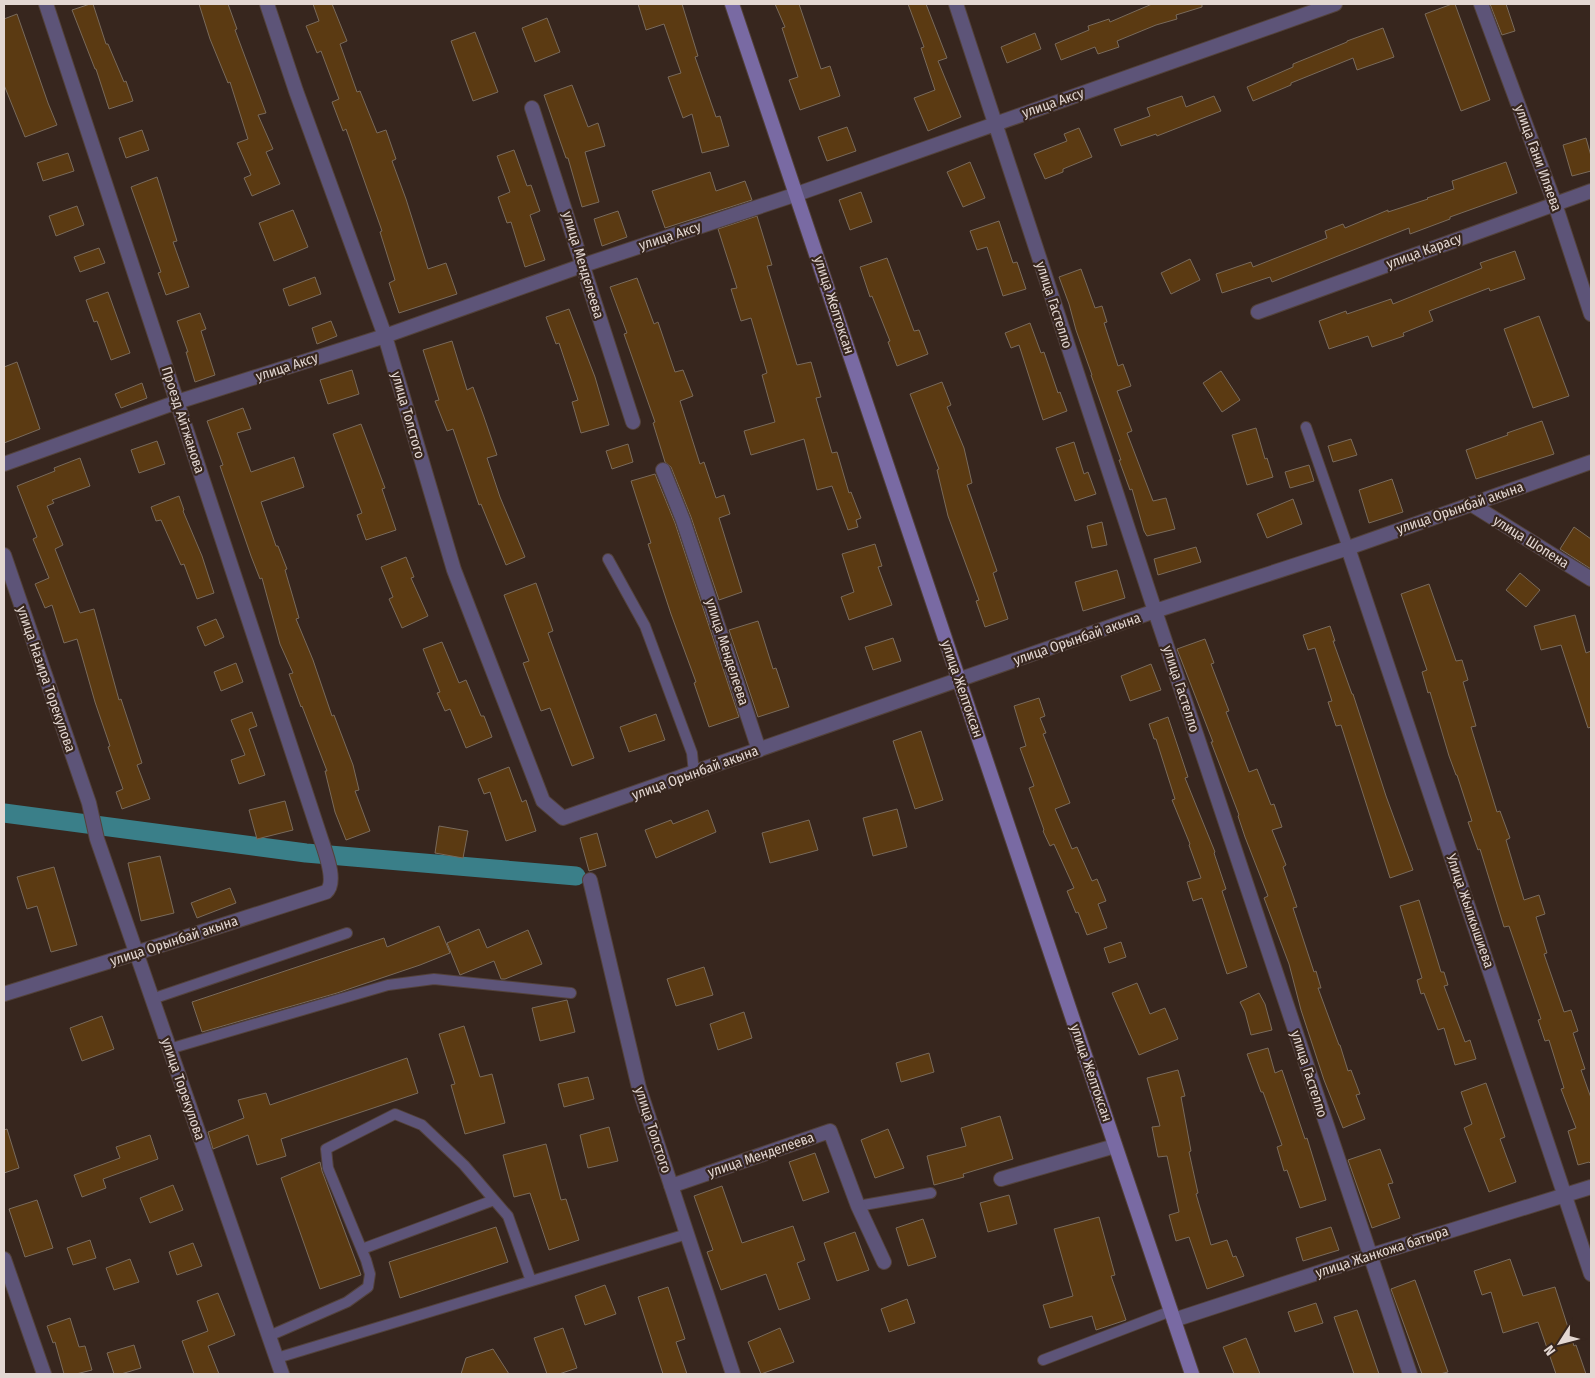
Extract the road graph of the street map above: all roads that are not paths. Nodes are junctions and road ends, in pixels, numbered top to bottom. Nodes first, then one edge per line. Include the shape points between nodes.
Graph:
1 (46, 4) edge
2 (267, 4) edge
3 (732, 4) edge
4 (956, 4) edge
5 (1335, 4) edge
6 (1481, 4) edge
7 (532, 108) dead end
8 (994, 124) junction
9 (1591, 191) edge
10 (797, 194) junction
11 (1554, 204) junction
12 (584, 265) junction
13 (1258, 312) dead end
14 (1591, 314) edge
15 (385, 336) junction
16 (177, 402) junction
17 (633, 422) dead end
18 (1306, 427) dead end
19 (1591, 462) edge
20 (4, 464) edge
21 (663, 470) dead end
22 (1471, 504) junction
23 (1348, 548) junction
24 (4, 555) edge
25 (608, 559) dead end
26 (1591, 579) edge
27 (1155, 611) junction
28 (958, 680) junction
29 (759, 750) junction
30 (694, 773) junction
31 (89, 803) joint
32 (563, 818) joint
33 (331, 875) joint
34 (590, 880) dead end
35 (347, 933) dead end
36 (136, 954) junction
37 (571, 993) dead end
38 (4, 994) edge
39 (152, 999) junction
40 (169, 1049) junction
41 (1116, 1146) junction
42 (1001, 1179) dead end
43 (671, 1186) junction
44 (1591, 1187) edge
45 (931, 1193) dead end
46 (1566, 1195) junction
47 (494, 1200) junction
48 (858, 1206) junction
49 (687, 1234) junction
50 (362, 1249) junction
51 (1369, 1256) junction
52 (4, 1259) edge
53 (884, 1262) dead end
54 (1591, 1274) edge
55 (531, 1281) junction
56 (1173, 1316) junction
57 (269, 1336) junction
58 (277, 1358) junction
59 (1043, 1360) dead end
60 (44, 1374) edge
61 (282, 1374) edge
62 (733, 1374) edge
63 (1192, 1374) edge
64 (1410, 1374) edge

1 - 16 street, Проезд Айтжанова
2 - 15 street, улица Толстого
3 - 10 main road, улица Желтоксан
4 - 8 street, улица Гастелло
5 - 8 street, улица Аксу
6 - 11 street, улица Гани Иляева
7 - 12 street, улица Менделеева
8 - 10 street, улица Аксу
8 - 27 street, улица Гастелло
9 - 11 street, улица Карасу
10 - 12 street, улица Аксу
10 - 28 main road, улица Желтоксан
11 - 13 street, улица Карасу
11 - 14 street, улица Гани Иляева
12 - 15 street, улица Аксу
12 - 17 street, улица Менделеева
15 - 16 street, улица Аксу
15 - 32 street, улица Толстого via 454,570 543,801
16 - 20 street, улица Аксу
16 - 33 street, Проезд Айтжанова
18 - 23 lane
19 - 22 street, улица Орынбай акына
21 - 29 street, улица Менделеева via 683,520
22 - 23 street, улица Орынбай акына
22 - 26 street, улица Шопена
23 - 27 street, улица Орынбай акына
23 - 46 street, Улица Жылкышиева
24 - 31 street, улица Назира Торекулова
25 - 30 lane via 645,626 692,753
27 - 28 street, улица Орынбай акына
27 - 51 street, улица Гастелло
28 - 29 street, улица Орынбай акына
28 - 41 main road, улица Желтоксан
29 - 30 street, улица Орынбай акына
30 - 32 street, улица Орынбай акына
31 - 36 street, улица Торекулова via 97,839
33 - 36 street, улица Орынбай акына via 330,889 326,892
34 - 43 street, улица Толстого via 639,1088
35 - 39 lane
36 - 38 street, улица Орынбай акына
36 - 39 street, улица Торекулова
37 - 40 lane via 434,979 406,982
39 - 40 street, улица Торекулова
40 - 57 street, улица Торекулова
41 - 42 street
41 - 56 main road, улица Желтоксан
43 - 48 street, улица Менделеева via 830,1131
43 - 49 street, улица Толстого
44 - 46 street, улица Жанкожа батыра
45 - 48 lane
46 - 51 street, улица Жанкожа батыра
46 - 54 street, Улица Жылкышиева
47 - 50 lane
47 - 50 lane via 464,1165 422,1125 395,1114 326,1149 328,1168
47 - 55 lane via 508,1216
48 - 53 street, улица Менделеева
49 - 55 lane
49 - 62 street, улица Толстого
50 - 57 lane via 370,1274 368,1287 347,1302
51 - 56 street, улица Жанкожа батыра
51 - 64 street, улица Гастелло
52 - 60 street
55 - 58 lane
56 - 59 lane
56 - 63 main road, улица Желтоксан
57 - 58 street, улица Торекулова
58 - 61 street, улица Торекулова

